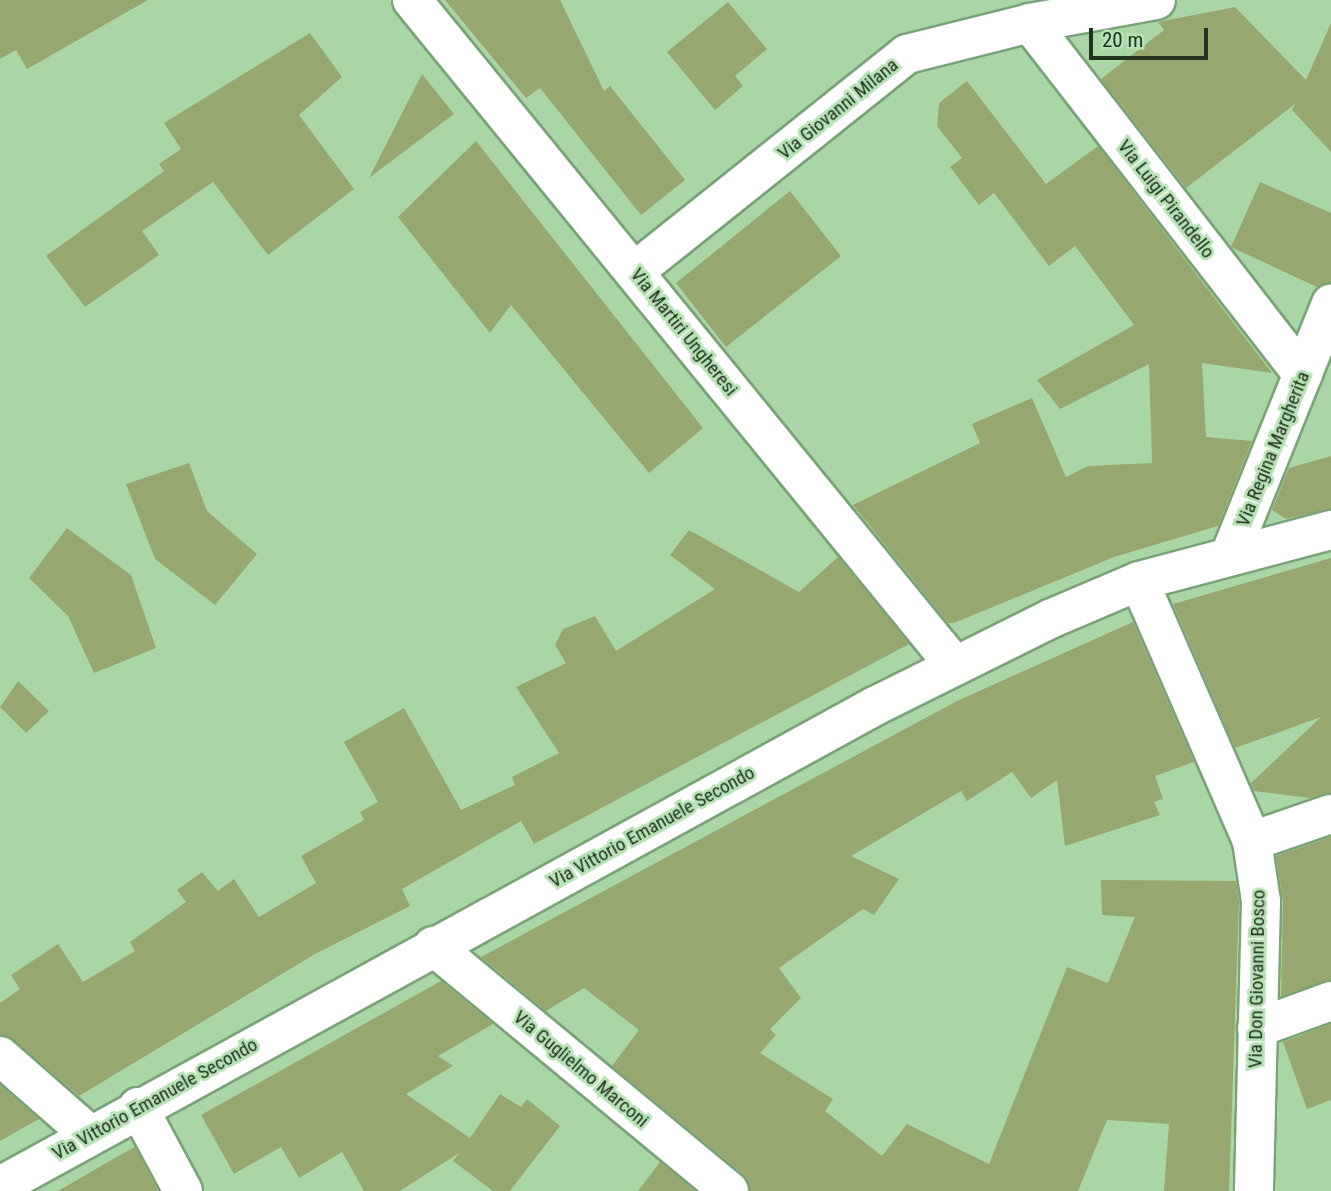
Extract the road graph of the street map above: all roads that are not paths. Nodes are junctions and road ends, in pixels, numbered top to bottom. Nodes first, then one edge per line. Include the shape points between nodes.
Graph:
1 (412, 0) edge
2 (1156, 0) edge
3 (1030, 23) junction
4 (635, 271) junction
5 (1331, 303) edge
6 (1303, 375) junction
7 (1331, 530) edge
8 (1230, 555) junction
9 (1139, 582) junction
10 (955, 666) junction
11 (1331, 814) edge
12 (1252, 841) junction
13 (433, 946) junction
14 (1331, 1001) edge
15 (1257, 1028) junction
16 (0, 1056) edge
17 (138, 1107) junction
18 (90, 1135) junction
19 (0, 1186) edge
20 (183, 1191) edge
21 (729, 1191) edge
22 (1254, 1191) edge

1 - 4 street, Via Martiri Ungheresi
2 - 3 street, Via Giovanni Milana
3 - 4 street, Via Giovanni Milana via 907,54
3 - 6 street, Via Luigi Pirandello
4 - 10 street, Via Martiri Ungheresi
5 - 6 street, Via Regina Margherita
6 - 8 street, Via Regina Margherita
7 - 8 street, Via Vittorio Emanuele Secondo
8 - 9 street, Via Vittorio Emanuele Secondo
9 - 10 street, Via Vittorio Emanuele Secondo
9 - 12 street, Via Don Giovanni Bosco
10 - 13 street, Via Vittorio Emanuele Secondo
11 - 12 street
12 - 15 street, Via Don Giovanni Bosco via 1261,901
13 - 17 street, Via Vittorio Emanuele Secondo
13 - 21 street, Via Guglielmo Marconi
14 - 15 street
15 - 22 street, Via Don Giovanni Bosco
16 - 18 street
17 - 18 street, Via Vittorio Emanuele Secondo
17 - 20 street
18 - 19 street, Via Vittorio Emanuele Secondo

